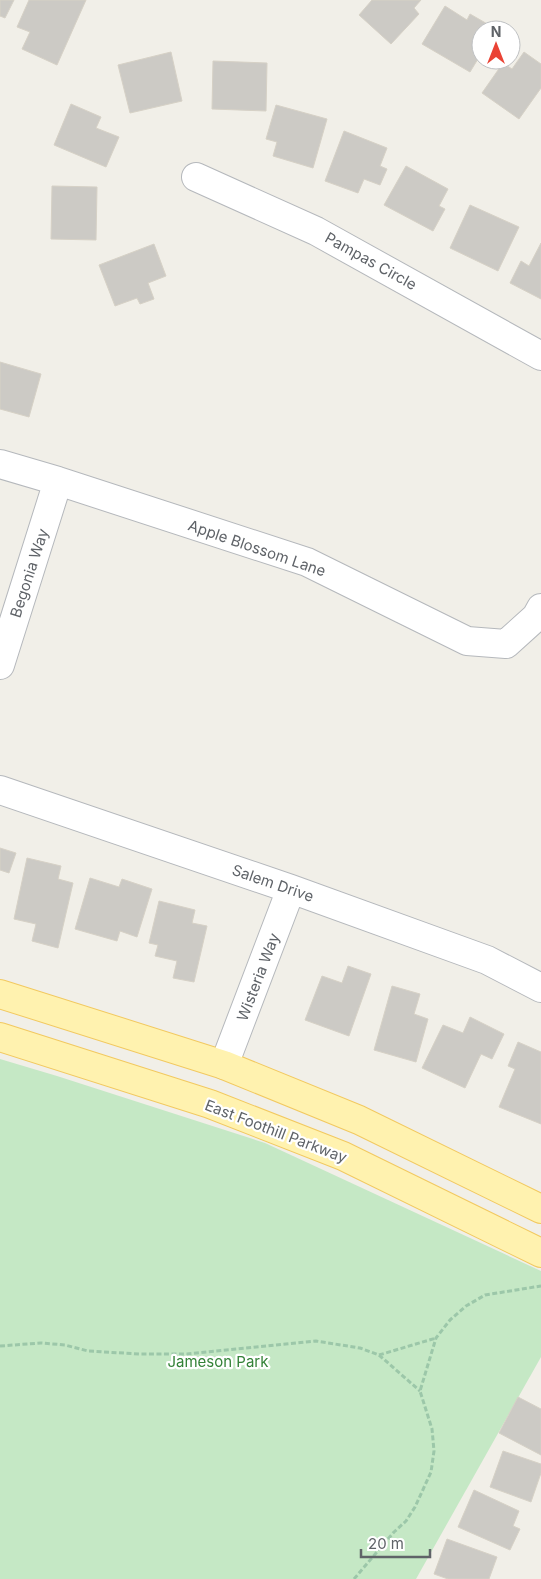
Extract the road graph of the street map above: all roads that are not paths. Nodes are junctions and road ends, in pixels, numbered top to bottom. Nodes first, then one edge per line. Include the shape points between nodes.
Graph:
1 (196, 178) dead end
2 (541, 356) edge
3 (0, 464) edge
4 (58, 481) junction
5 (541, 608) edge
6 (0, 665) edge
7 (0, 790) edge
8 (291, 889) junction
9 (541, 988) edge
10 (0, 994) edge
11 (0, 1037) edge
12 (224, 1065) junction
13 (541, 1209) edge
14 (541, 1253) edge

1 - 2 street, Pampas Circle via 316,231
3 - 4 street, Apple Blossom Lane
4 - 5 street, Apple Blossom Lane via 307,562 467,642 506,644 536,617
4 - 6 street, Begonia Way
7 - 8 street, Salem Drive
8 - 9 street, Salem Drive via 487,960
8 - 12 street, Wisteria Way
10 - 12 main road
11 - 14 main road, East Foothill Parkway via 210,1104 343,1156
12 - 13 main road via 359,1120

